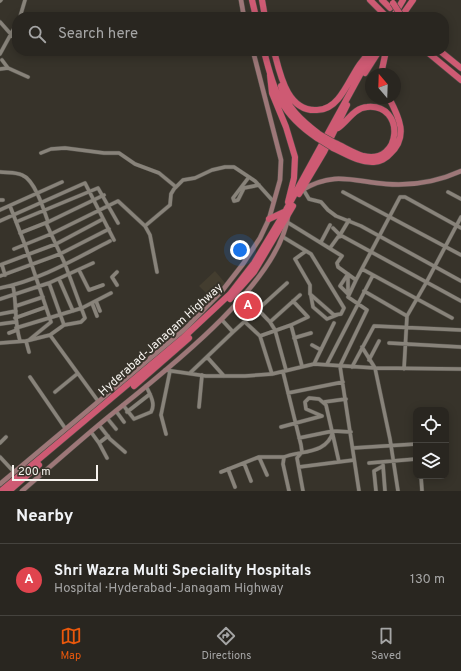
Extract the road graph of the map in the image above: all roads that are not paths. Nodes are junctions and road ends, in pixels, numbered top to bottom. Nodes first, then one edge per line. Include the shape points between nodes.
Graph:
1 (25, 0) edge
2 (242, 0) edge
3 (252, 0) edge
4 (262, 0) edge
5 (370, 0) edge
6 (382, 0) edge
7 (403, 0) edge
8 (413, 0) edge
9 (391, 4) edge
10 (21, 12) edge
11 (243, 12) edge
12 (255, 12) edge
13 (264, 12) edge
14 (382, 12) edge
15 (396, 12) edge
16 (397, 12) edge
17 (405, 12) edge
18 (0, 22) edge
19 (12, 31) edge
20 (10, 34) junction
21 (0, 55) edge
22 (254, 56) edge
23 (265, 56) edge
24 (275, 56) edge
25 (367, 56) edge
26 (370, 56) edge
27 (375, 56) edge
28 (385, 56) edge
29 (432, 56) edge
30 (446, 56) edge
31 (1, 61) edge
32 (8, 68) junction
33 (382, 68) edge
34 (461, 68) edge
35 (0, 69) edge
36 (279, 72) junction
37 (270, 75) junction
38 (28, 76) dead end
39 (461, 80) edge
40 (391, 104) edge
41 (335, 129) junction
42 (318, 136) junction
43 (334, 146) junction
44 (41, 153) dead end
45 (461, 171) edge
46 (0, 172) edge
47 (249, 177) junction
48 (62, 182) dead end
49 (259, 185) junction
50 (176, 186) junction
51 (302, 190) junction
52 (90, 191) junction
53 (343, 192) dead end
54 (448, 192) dead end
55 (37, 194) junction
56 (104, 195) junction
57 (461, 199) edge
58 (94, 201) junction
59 (273, 201) junction
60 (40, 202) junction
61 (109, 204) junction
62 (10, 206) junction
63 (0, 210) edge
64 (98, 210) junction
65 (44, 211) junction
66 (286, 215) junction
67 (13, 216) junction
68 (389, 217) junction
69 (461, 217) edge
70 (103, 219) junction
71 (269, 219) junction
72 (349, 220) junction
73 (0, 221) edge
74 (16, 222) junction
75 (47, 223) junction
76 (118, 223) dead end
77 (330, 225) dead end
78 (145, 226) junction
79 (459, 227) edge
80 (333, 228) dead end
81 (109, 229) junction
82 (20, 233) junction
83 (51, 234) junction
84 (340, 235) junction
85 (283, 237) junction
86 (379, 237) junction
87 (321, 242) junction
88 (56, 244) junction
89 (25, 245) junction
90 (445, 246) junction
91 (330, 248) junction
92 (14, 249) dead end
93 (306, 251) junction
94 (371, 252) junction
95 (60, 254) junction
96 (28, 255) junction
97 (461, 255) edge
98 (93, 263) dead end
99 (65, 264) junction
100 (1, 265) edge
101 (31, 266) junction
102 (435, 266) junction
103 (362, 269) junction
104 (79, 270) junction
105 (117, 272) dead end
106 (157, 272) dead end
107 (348, 274) junction
108 (5, 275) junction
109 (69, 275) junction
110 (373, 275) junction
111 (0, 276) edge
112 (36, 276) junction
113 (59, 279) junction
114 (356, 280) junction
115 (461, 281) edge
116 (287, 283) dead end
117 (426, 283) junction
118 (49, 284) junction
119 (103, 285) dead end
120 (117, 285) dead end
121 (13, 286) junction
122 (39, 287) junction
123 (0, 288) edge
124 (364, 291) junction
125 (101, 292) dead end
126 (111, 293) dead end
127 (348, 294) junction
128 (244, 295) junction
129 (300, 295) dead end
130 (15, 296) junction
131 (311, 296) junction
132 (43, 297) junction
133 (104, 297) junction
134 (0, 299) edge
135 (416, 300) junction
136 (96, 301) junction
137 (293, 301) junction
138 (461, 301) edge
139 (92, 303) junction
140 (357, 303) junction
141 (16, 306) junction
142 (46, 307) junction
143 (82, 308) junction
144 (258, 310) junction
145 (16, 311) junction
146 (73, 311) junction
147 (100, 311) dead end
148 (0, 314) edge
149 (60, 314) junction
150 (337, 315) junction
151 (49, 316) junction
152 (96, 316) dead end
153 (407, 316) junction
154 (452, 318) dead end
155 (15, 320) junction
156 (222, 320) junction
157 (244, 322) junction
158 (270, 322) junction
159 (334, 323) dead end
160 (0, 324) edge
161 (64, 325) junction
162 (291, 325) junction
163 (406, 327) junction
164 (17, 329) junction
165 (274, 330) junction
166 (461, 330) edge
167 (233, 332) junction
168 (8, 333) dead end
169 (311, 333) dead end
170 (50, 335) junction
171 (260, 336) junction
172 (294, 338) junction
173 (27, 340) junction
174 (20, 341) junction
175 (379, 341) dead end
176 (0, 343) edge
177 (389, 343) dead end
178 (312, 345) dead end
179 (405, 345) junction
180 (362, 347) junction
181 (461, 347) edge
182 (321, 350) junction
183 (29, 352) dead end
184 (207, 357) junction
185 (369, 360) junction
186 (314, 364) junction
187 (327, 364) junction
188 (302, 366) junction
189 (340, 366) junction
190 (352, 366) junction
191 (375, 368) junction
192 (404, 369) junction
193 (461, 369) edge
194 (164, 370) junction
195 (170, 371) junction
196 (284, 371) junction
197 (190, 373) junction
198 (77, 374) junction
199 (272, 374) junction
200 (202, 375) junction
201 (224, 376) junction
202 (30, 377) dead end
203 (343, 382) junction
204 (146, 386) junction
205 (55, 392) dead end
206 (288, 393) junction
207 (150, 394) junction
208 (346, 399) junction
209 (98, 401) junction
210 (324, 402) junction
211 (123, 406) junction
212 (200, 407) dead end
213 (116, 411) junction
214 (127, 412) junction
215 (327, 415) junction
216 (322, 416) junction
217 (107, 418) junction
218 (124, 422) dead end
219 (296, 424) junction
220 (99, 425) junction
221 (280, 427) dead end
222 (65, 428) junction
223 (116, 429) dead end
224 (333, 431) junction
225 (91, 432) junction
226 (351, 432) junction
227 (166, 434) dead end
228 (108, 436) junction
229 (6, 437) dead end
230 (299, 438) junction
231 (0, 443) edge
232 (99, 443) junction
233 (413, 444) edge
234 (390, 445) junction
235 (353, 448) junction
236 (125, 452) dead end
237 (301, 453) junction
238 (0, 457) edge
239 (259, 457) junction
240 (284, 457) junction
241 (107, 458) dead end
242 (413, 459) edge
243 (354, 460) junction
244 (2, 461) edge
245 (338, 462) junction
246 (393, 462) junction
247 (244, 463) junction
248 (369, 463) dead end
249 (382, 464) junction
250 (299, 467) junction
251 (228, 469) junction
252 (14, 472) junction
253 (221, 472) dead end
254 (267, 475) dead end
255 (421, 479) edge
256 (251, 481) dead end
257 (0, 484) edge
258 (235, 487) dead end
259 (1, 491) edge
260 (8, 491) edge
261 (22, 491) edge
262 (289, 491) edge
263 (303, 491) edge
264 (359, 491) edge
265 (376, 491) edge
266 (385, 491) edge
267 (398, 491) edge
268 (422, 491) edge

1 - 10 street
2 - 11 street
3 - 12 highway
4 - 13 highway
5 - 14 highway
6 - 9 highway
7 - 15 highway
8 - 17 highway
9 - 16 highway
18 - 20 street
19 - 20 street
20 - 21 street
21 - 31 street
22 - 59 street via 281,160 280,180
23 - 37 highway
24 - 36 highway
25 - 36 highway via 333,104 319,110 306,109 292,99
26 - 66 highway, Hyderabad-Janagam Highway
27 - 41 highway, Hyderabad-Janagam Highway
28 - 33 highway
29 - 39 highway
30 - 34 highway
31 - 32 street
32 - 35 street
32 - 38 street
36 - 42 highway via 282,91 288,102
37 - 42 highway via 281,104 293,120
37 - 66 highway via 272,93 295,157 294,178
40 - 43 highway via 401,127 398,144 388,157 375,162 363,161
41 - 43 highway via 356,111 376,107 385,111 391,118 395,136 393,144 386,152 375,156 364,156
41 - 51 highway, Hyderabad-Janagam Highway
42 - 43 highway, bridge
44 - 50 street via 50,149 65,148 119,153 135,164 159,173
45 - 51 street via 418,184 386,184 346,177 332,178 321,180
46 - 55 street via 23,175 29,179
47 - 49 street
47 - 49 street via 233,198 234,202 238,200 244,188
47 - 50 street via 234,167 225,168 183,180
48 - 55 street
49 - 59 street
50 - 78 street via 171,194 170,205
51 - 66 highway, Hyderabad-Janagam Highway
51 - 72 street via 311,201 321,202 332,213
52 - 56 street via 99,188
52 - 58 street
52 - 60 street via 84,183
52 - 65 street
53 - 68 street
54 - 57 street
55 - 60 street
55 - 62 street
56 - 58 street
56 - 61 street
58 - 64 street
58 - 75 street
59 - 71 street
60 - 65 street
60 - 67 street
61 - 64 street
61 - 76 street
61 - 78 street via 119,202
62 - 63 street
62 - 67 street
64 - 70 street
64 - 83 street
65 - 74 street
65 - 75 street
66 - 71 highway
66 - 85 street
66 - 87 street
66 - 259 highway, Hyderabad-Janagam Highway via 254,263 215,309 140,376
66 - 260 highway, Hyderabad-Janagam Highway via 254,272 216,313 155,368
67 - 73 street
67 - 74 street
68 - 79 street via 398,198 403,196
68 - 86 street
68 - 90 street
69 - 79 street
70 - 81 street
70 - 88 street
71 - 209 street via 243,264 206,308 185,329
72 - 84 street
72 - 86 street
74 - 82 street
75 - 82 street
75 - 83 street
77 - 87 street
78 - 106 street via 150,235
79 - 90 street
80 - 84 street
81 - 95 street
81 - 99 street via 112,240
82 - 89 street
83 - 88 street
83 - 89 street
84 - 91 street
84 - 94 street
85 - 93 street
85 - 128 street
86 - 94 street
86 - 102 street
87 - 91 street
88 - 95 street
88 - 96 street
89 - 92 street
89 - 96 street
90 - 97 street
90 - 102 street
91 - 107 street via 342,256 337,266
93 - 131 street via 295,259 310,285
93 - 150 street via 311,254 344,308 343,312
94 - 103 street
94 - 117 street
95 - 99 street
95 - 101 street
96 - 100 street
96 - 101 street
98 - 104 street
99 - 109 street
99 - 112 street
100 - 108 street
101 - 108 street
101 - 112 street
102 - 115 street
102 - 117 street
103 - 110 street
103 - 114 street
104 - 109 street
104 - 119 street via 89,290
105 - 120 street via 112,277
107 - 114 street
107 - 127 street
107 - 127 street via 340,286
108 - 111 street
109 - 113 street
109 - 143 street
110 - 124 street
110 - 135 street
112 - 121 street
112 - 122 street
113 - 118 street
113 - 146 street
114 - 127 street
116 - 144 street
117 - 135 street
117 - 138 street
118 - 122 street
118 - 149 street
121 - 123 street
121 - 130 street
122 - 130 street
122 - 132 street
124 - 140 street
124 - 153 street
125 - 133 street
126 - 133 street
127 - 140 street via 350,299
128 - 144 street
128 - 156 street
129 - 137 street
130 - 134 street
130 - 141 street
131 - 150 street
131 - 150 street via 313,307 327,319
132 - 141 street
132 - 142 street
133 - 136 street
135 - 153 street
135 - 154 street
136 - 139 street
136 - 147 street
137 - 158 street
137 - 162 street via 308,318
139 - 143 street
139 - 152 street
140 - 187 street
140 - 189 street via 367,312
141 - 145 street
142 - 151 street
142 - 155 street
143 - 146 street
143 - 161 street via 85,320
144 - 157 street
144 - 158 street
145 - 148 street
145 - 155 street
146 - 149 street
149 - 151 street
149 - 161 street
151 - 164 street
151 - 173 street via 50,324
153 - 163 street
155 - 160 street
155 - 164 street
156 - 167 street
156 - 194 street
157 - 167 street
157 - 171 street
158 - 165 street
159 - 182 street
161 - 170 street
162 - 165 street
162 - 172 street
163 - 166 street
163 - 179 street
163 - 180 street via 374,326
164 - 168 street
164 - 174 street
165 - 171 street
165 - 196 street
167 - 184 street
169 - 172 street
170 - 173 street
170 - 198 street
171 - 199 street
172 - 188 street
173 - 174 street
173 - 183 street
174 - 176 street
175 - 185 street
177 - 179 street
178 - 182 street
179 - 181 street
179 - 192 street
180 - 185 street
180 - 190 street
182 - 186 street
184 - 197 street
184 - 201 street
185 - 191 street
186 - 187 street
186 - 188 street
187 - 189 street
188 - 196 street
189 - 190 street
189 - 203 street
190 - 191 street
191 - 192 street
191 - 234 street
192 - 193 street
194 - 195 street
194 - 204 street
195 - 197 street
195 - 227 street via 161,415
196 - 199 street
196 - 206 street
197 - 200 street
198 - 205 street
198 - 209 street
199 - 201 street
200 - 201 street
200 - 212 street
202 - 222 street
203 - 206 street
203 - 208 street
204 - 207 street
204 - 211 street
206 - 219 street
207 - 214 street
207 - 214 street via 153,408 148,414 134,419
208 - 210 street
208 - 226 street
209 - 222 street
210 - 215 street
210 - 216 street via 312,397 305,402 306,409
211 - 213 street
211 - 214 street
213 - 217 street
213 - 218 street
215 - 216 street
215 - 224 street
216 - 219 street
217 - 220 street
217 - 223 street
219 - 221 street
219 - 230 street
220 - 225 street
220 - 228 street
222 - 252 street
224 - 226 street
224 - 230 street
224 - 237 street via 326,445
224 - 245 street
225 - 232 street
225 - 261 street
226 - 235 street
228 - 232 street
228 - 236 street
229 - 231 street
230 - 237 street
232 - 241 street
233 - 234 street
234 - 235 street
234 - 246 street
235 - 243 street
237 - 240 street
237 - 250 street via 297,458
238 - 244 street
239 - 240 street
239 - 247 street
239 - 254 street
240 - 262 street via 283,464
242 - 246 street
243 - 245 street
243 - 264 street
244 - 252 street
245 - 250 street
246 - 249 street
246 - 267 street
247 - 251 street
247 - 256 street
248 - 249 street
249 - 265 street via 374,471
249 - 266 street
250 - 263 street
251 - 253 street
251 - 258 street
252 - 257 street
255 - 268 street

